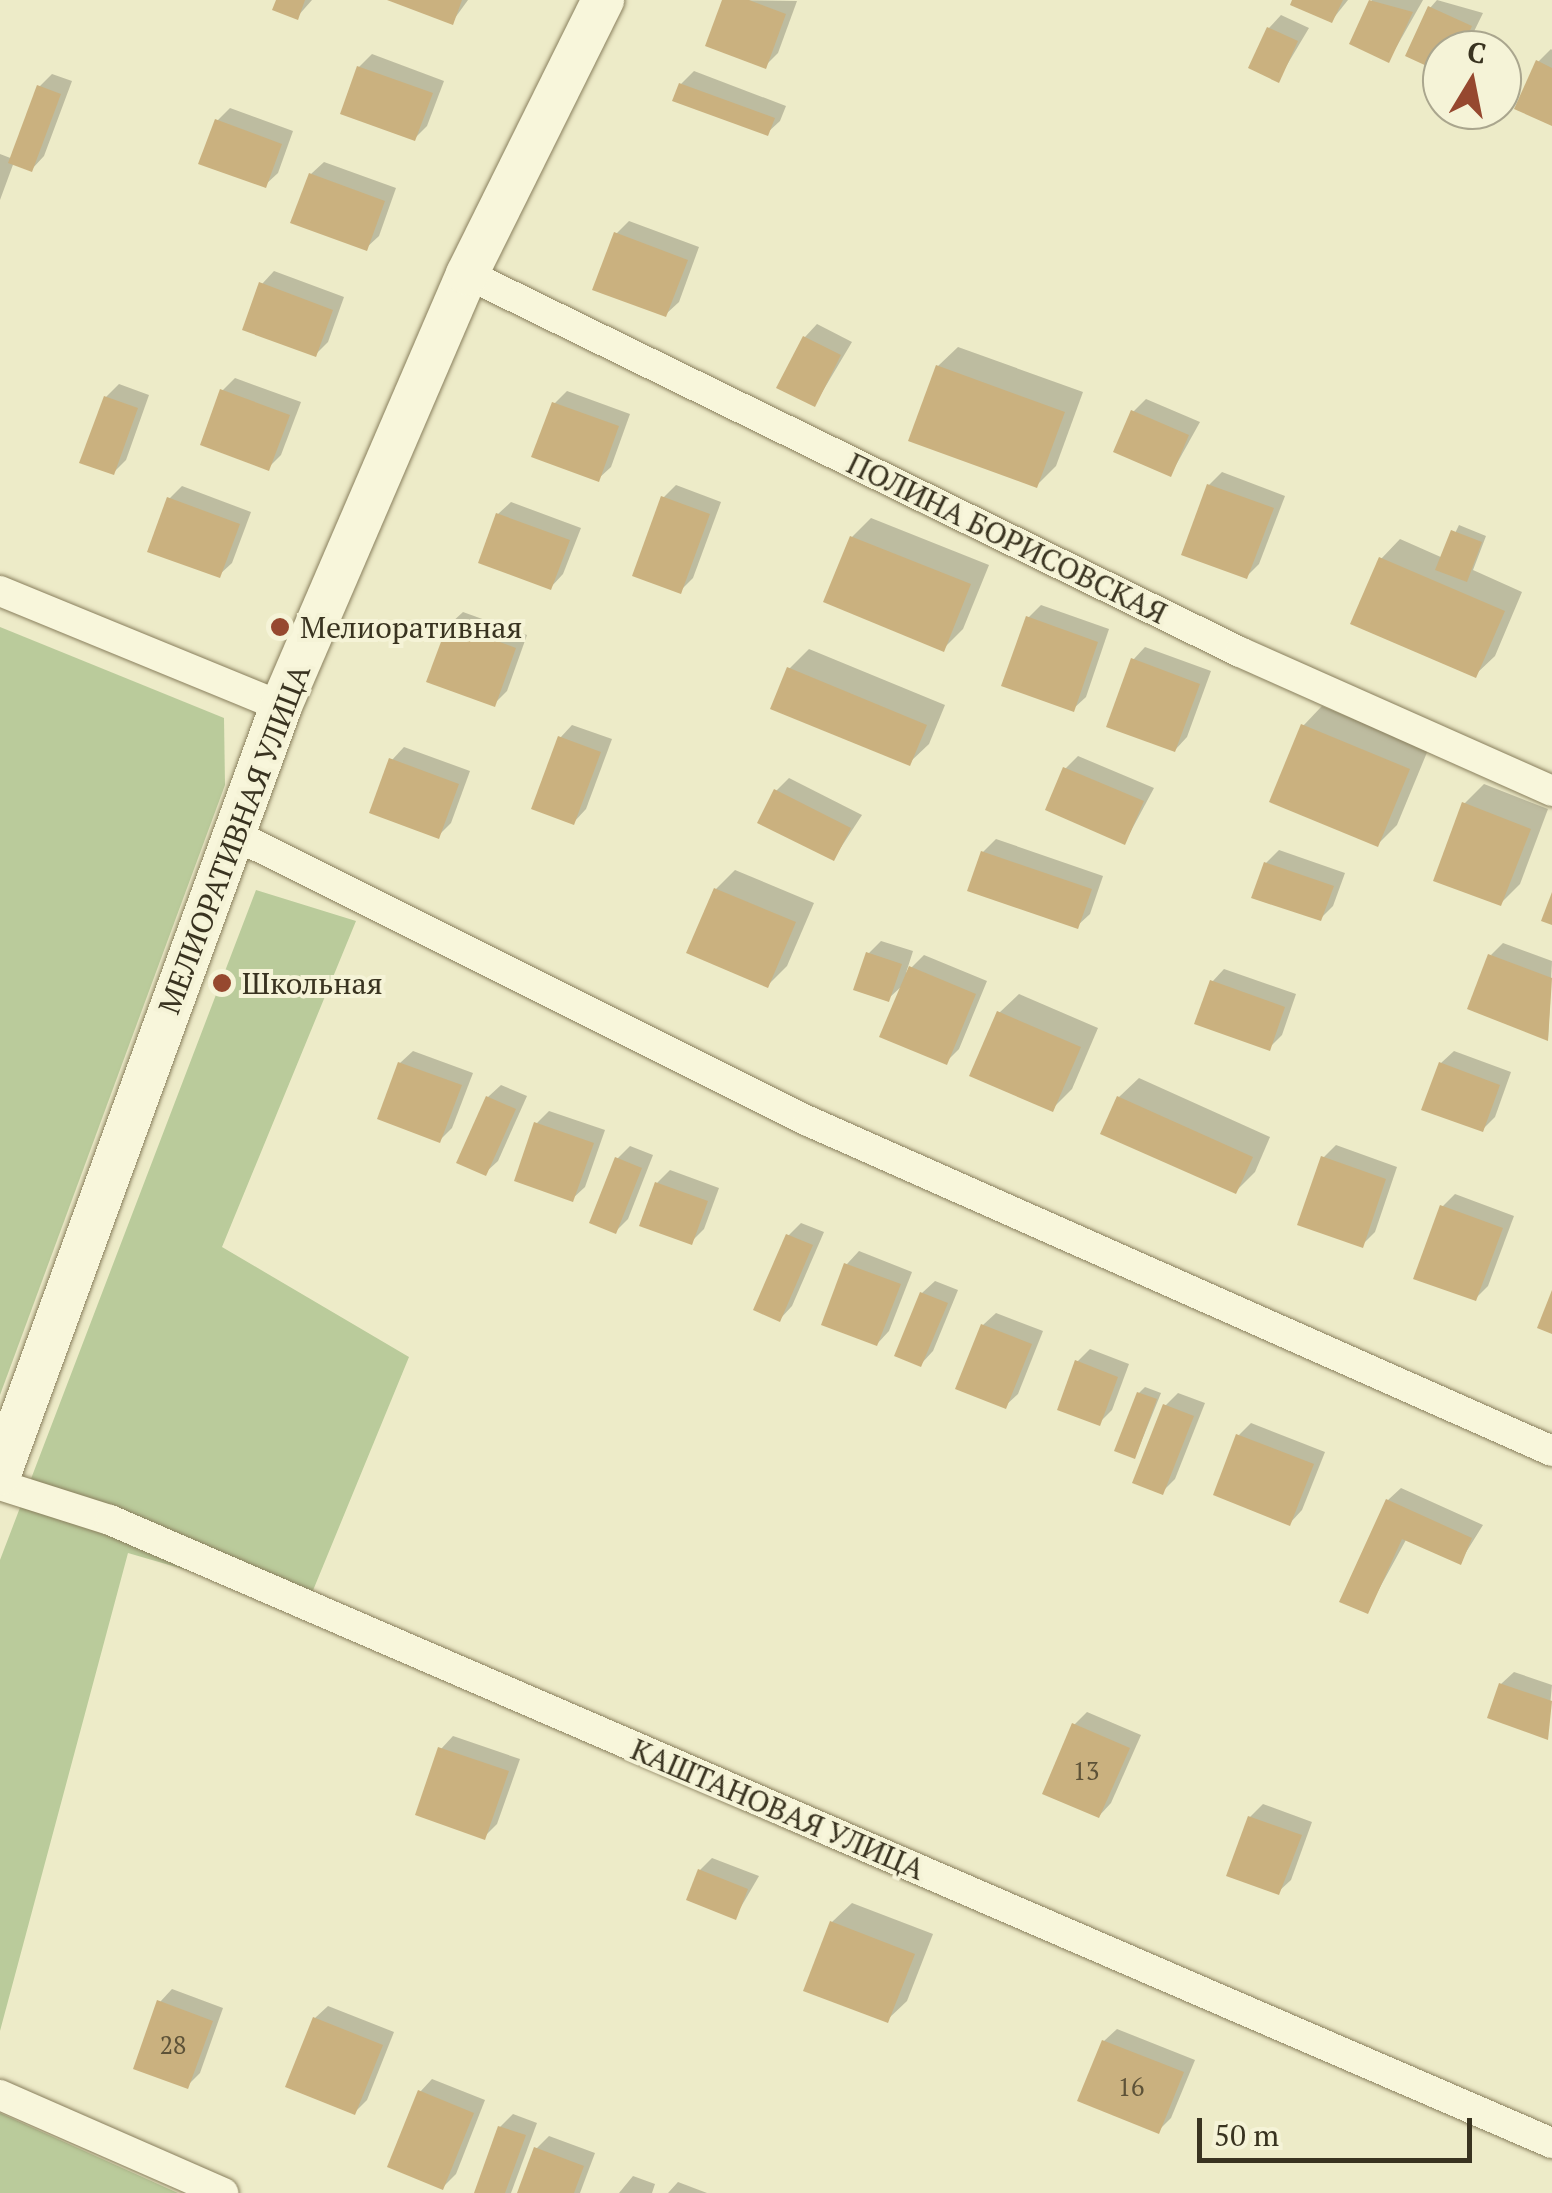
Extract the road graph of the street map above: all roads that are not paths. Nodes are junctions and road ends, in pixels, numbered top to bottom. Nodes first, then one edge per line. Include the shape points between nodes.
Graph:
1 (602, 0) edge
2 (467, 274) junction
3 (0, 591) edge
4 (281, 706) junction
5 (1552, 790) edge
6 (234, 834) junction
7 (1552, 1450) edge
8 (0, 1474) edge
9 (0, 1484) edge
10 (0, 2094) edge
11 (1552, 2143) edge
12 (224, 2193) edge

1 - 2 street, МЕЛИОРАТИВНАЯ УЛИЦА
2 - 4 street, МЕЛИОРАТИВНАЯ УЛИЦА
2 - 5 street, ПОЛИНА БОРИСОВСКАЯ via 1240,652
3 - 4 street
4 - 6 street, МЕЛИОРАТИВНАЯ УЛИЦА
6 - 7 street via 430,938 826,1129
6 - 8 street, МЕЛИОРАТИВНАЯ УЛИЦА
9 - 11 street, КАШТАНОВАЯ УЛИЦА via 110,1520
10 - 12 street

